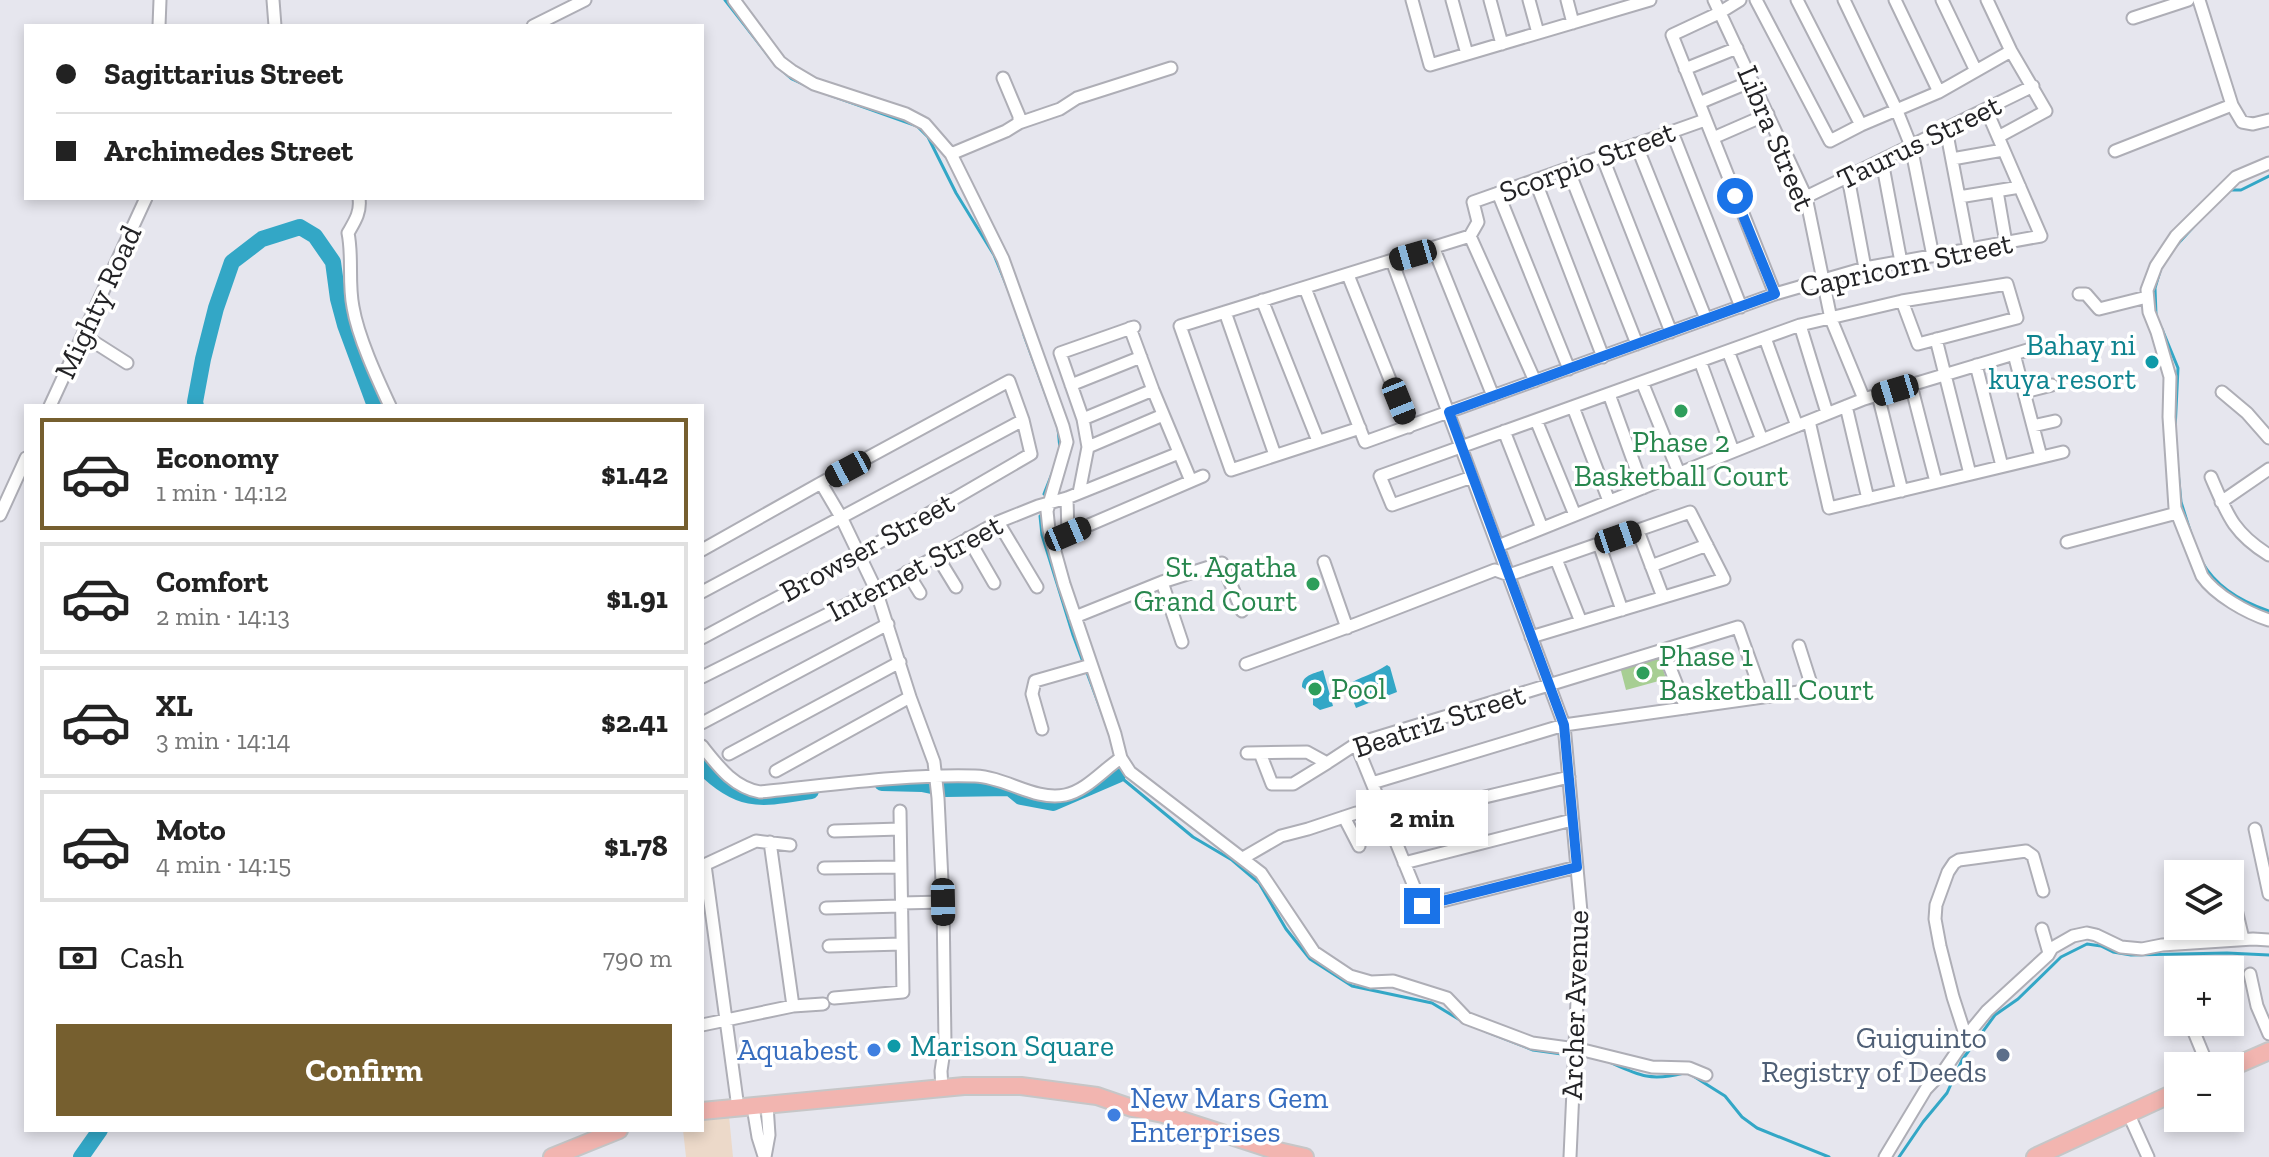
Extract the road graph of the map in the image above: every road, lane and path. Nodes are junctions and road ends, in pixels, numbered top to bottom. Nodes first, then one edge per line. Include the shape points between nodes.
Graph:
1 (160, 0) edge
2 (273, 0) edge
3 (585, 0) edge
4 (734, 0) edge
5 (1412, 0) edge
6 (1452, 0) edge
7 (1490, 0) edge
8 (1529, 0) edge
9 (1567, 0) edge
10 (1603, 0) edge
11 (1714, 0) edge
12 (1740, 0) edge
13 (1756, 0) edge
14 (1797, 0) edge
15 (1844, 0) edge
16 (1895, 0) edge
17 (1942, 0) edge
18 (1987, 0) edge
19 (2188, 0) edge
20 (2199, 0) edge
21 (1644, 1) edge
22 (1607, 13) junction
23 (1719, 13) junction
24 (2133, 18) dead end
25 (1573, 23) junction
26 (159, 24) edge
27 (275, 24) edge
28 (537, 24) edge
29 (1538, 33) junction
30 (1502, 44) junction
31 (1737, 48) junction
32 (2011, 51) junction
33 (1467, 54) junction
34 (1171, 68) dead end
35 (1685, 69) junction
36 (1976, 71) junction
37 (1003, 78) dead end
38 (1752, 81) junction
39 (2033, 86) junction
40 (1939, 92) junction
41 (1699, 103) junction
42 (2232, 105) junction
43 (1986, 109) junction
44 (1897, 111) junction
45 (1768, 114) junction
46 (1705, 120) junction
47 (2269, 120) edge
48 (1019, 123) junction
49 (1861, 125) junction
50 (1946, 129) junction
51 (1672, 132) junction
52 (1998, 137) junction
53 (1713, 138) junction
54 (1636, 144) junction
55 (1911, 146) junction
56 (2003, 150) junction
57 (2115, 151) dead end
58 (951, 154) junction
59 (1602, 156) junction
60 (1952, 159) junction
61 (1882, 161) junction
62 (2269, 163) edge
63 (1568, 169) junction
64 (1848, 177) junction
65 (1535, 180) junction
66 (2020, 187) junction
67 (1997, 191) junction
68 (1498, 193) junction
69 (1806, 197) junction
70 (1959, 197) junction
71 (145, 200) edge
72 (359, 200) edge
73 (1470, 236) junction
74 (2006, 243) junction
75 (1434, 249) junction
76 (1969, 249) junction
77 (1933, 256) junction
78 (1392, 261) junction
79 (1901, 262) junction
80 (1865, 268) junction
81 (1348, 275) junction
82 (1824, 281) junction
83 (1305, 288) junction
84 (1775, 294) junction
85 (2079, 294) dead end
86 (2147, 297) junction
87 (1262, 300) junction
88 (1902, 301) junction
89 (1741, 307) junction
90 (1225, 312) junction
91 (1706, 319) junction
92 (1831, 319) junction
93 (1800, 325) junction
94 (1671, 332) junction
95 (83, 335) junction
96 (1765, 338) junction
97 (1936, 339) junction
98 (1637, 344) junction
99 (2041, 346) dead end
100 (1728, 351) junction
101 (2014, 354) junction
102 (1141, 357) junction
103 (1603, 357) junction
104 (1700, 361) junction
105 (127, 363) dead end
106 (1976, 365) junction
107 (1569, 369) junction
108 (1945, 375) junction
109 (1535, 381) junction
110 (1642, 382) junction
111 (1071, 385) junction
112 (1911, 385) junction
113 (2052, 385) dead end
114 (1153, 390) junction
115 (2024, 392) junction
116 (2222, 392) dead end
117 (1609, 394) junction
118 (1878, 395) junction
119 (1493, 396) junction
120 (1864, 399) junction
121 (51, 404) edge
122 (389, 404) edge
123 (1846, 406) junction
124 (1573, 407) junction
125 (1449, 412) junction
126 (1827, 413) junction
127 (1163, 415) junction
128 (1083, 419) junction
129 (1023, 420) junction
130 (1536, 420) junction
131 (2055, 421) dead end
132 (1803, 424) junction
133 (2033, 426) junction
134 (1409, 427) junction
135 (1360, 428) junction
136 (1504, 431) junction
137 (2269, 438) edge
138 (1762, 440) junction
139 (1318, 441) junction
140 (1461, 446) junction
141 (1088, 447) junction
142 (1733, 451) junction
143 (2063, 452) dead end
144 (1179, 453) junction
145 (1275, 455) junction
146 (2041, 457) junction
147 (24, 462) edge
148 (2002, 466) junction
149 (2269, 469) edge
150 (1679, 473) junction
151 (1970, 474) junction
152 (1203, 476) dead end
153 (1472, 477) junction
154 (2211, 477) dead end
155 (1191, 481) junction
156 (1936, 482) junction
157 (821, 483) junction
158 (1643, 488) junction
159 (1902, 491) junction
160 (1073, 495) junction
161 (1868, 499) junction
162 (1609, 501) junction
163 (2221, 502) junction
164 (1050, 503) junction
165 (2177, 513) junction
166 (0, 515) edge
167 (1575, 515) junction
168 (841, 517) junction
169 (998, 522) junction
170 (1542, 528) junction
171 (1638, 531) junction
172 (968, 538) junction
173 (2067, 542) dead end
174 (1599, 544) junction
175 (1707, 545) junction
176 (1498, 546) junction
177 (704, 549) edge
178 (859, 554) junction
179 (2269, 555) edge
180 (937, 556) junction
181 (1556, 559) junction
182 (1324, 562) dead end
183 (1651, 566) junction
184 (907, 572) junction
185 (1509, 575) junction
186 (1162, 582) junction
187 (994, 583) dead end
188 (956, 587) dead end
189 (1037, 587) dead end
190 (876, 590) junction
191 (704, 591) edge
192 (920, 593) dead end
193 (1663, 597) junction
194 (1622, 610) junction
195 (1242, 611) dead end
196 (1075, 617) junction
197 (2269, 620) edge
198 (1581, 622) junction
199 (888, 624) junction
200 (1347, 628) junction
201 (704, 637) edge
202 (1531, 637) junction
203 (1182, 642) dead end
204 (1799, 646) dead end
205 (1663, 650) junction
206 (900, 662) junction
207 (1246, 664) dead end
208 (1087, 666) junction
209 (704, 676) edge
210 (1549, 685) junction
211 (910, 697) junction
212 (1763, 697) junction
213 (1686, 708) junction
214 (704, 722) edge
215 (1564, 725) junction
216 (1042, 729) dead end
217 (1356, 744) junction
218 (704, 749) edge
219 (1247, 753) dead end
220 (1260, 753) junction
221 (729, 754) dead end
222 (1121, 758) junction
223 (1327, 763) junction
224 (776, 771) dead end
225 (1569, 777) junction
226 (936, 778) junction
227 (1372, 783) junction
228 (900, 811) dead end
229 (1388, 820) junction
230 (1572, 820) junction
231 (900, 829) junction
232 (2255, 829) dead end
233 (834, 831) dead end
234 (770, 842) junction
235 (790, 845) dead end
236 (1359, 846) dead end
237 (1243, 858) junction
238 (1404, 863) junction
239 (704, 865) edge
240 (901, 867) junction
241 (1577, 867) junction
242 (824, 868) dead end
243 (2043, 891) dead end
244 (2269, 894) edge
245 (943, 902) junction
246 (901, 904) junction
247 (826, 908) dead end
248 (2042, 929) dead end
249 (2244, 939) edge
250 (2230, 940) edge
251 (2269, 940) edge
252 (902, 944) junction
253 (829, 946) dead end
254 (2049, 953) junction
255 (2250, 974) dead end
256 (793, 1006) junction
257 (726, 1020) junction
258 (704, 1025) edge
259 (2269, 1034) edge
260 (1966, 1037) junction
261 (1575, 1049) junction
262 (2269, 1052) edge
263 (2244, 1062) edge
264 (1706, 1075) dead end
265 (942, 1089) junction
266 (2164, 1098) edge
267 (752, 1106) junction
268 (704, 1111) edge
269 (2129, 1115) junction
270 (614, 1132) edge
271 (552, 1157) edge
272 (765, 1157) edge
273 (1305, 1157) edge
274 (1570, 1157) edge
275 (1885, 1157) edge
276 (2035, 1157) edge
277 (2148, 1157) edge

1 - 26 street
2 - 27 street
3 - 28 street
4 - 58 street via 792,71 814,84 906,114 925,124
5 - 33 street via 1430,65
6 - 33 street
7 - 30 street
8 - 29 street
9 - 25 street
10 - 22 street
11 - 23 street, Libra Street
12 - 23 street
13 - 49 street via 1830,141
14 - 49 street
15 - 44 street
16 - 40 street
17 - 36 street
18 - 32 street, Taurus Street
19 - 24 street
20 - 42 street
21 - 22 street
22 - 25 street
23 - 31 street, Libra Street
23 - 35 street via 1672,35
25 - 29 street
29 - 30 street
30 - 33 street
31 - 35 street
31 - 38 street, Libra Street
32 - 36 street
32 - 39 street, Taurus Street
34 - 48 street
35 - 41 street
36 - 40 street
37 - 48 street
38 - 41 street
38 - 45 street, Libra Street
39 - 43 street, Taurus Street
39 - 52 street, Taurus Street via 2046,111
40 - 44 street
41 - 46 street
42 - 47 street via 2242,122
42 - 57 street
43 - 50 street, Taurus Street
43 - 52 street
44 - 49 street
44 - 55 street
45 - 53 street
45 - 69 street, Libra Street
46 - 51 street, Scorpio Street
46 - 53 street
48 - 58 street
50 - 55 street, Taurus Street
50 - 60 street
51 - 54 street, Scorpio Street
51 - 89 street
52 - 56 street
53 - 84 street
54 - 59 street, Scorpio Street
54 - 91 street
55 - 61 street, Taurus Street
55 - 77 street
56 - 60 street
56 - 66 street
58 - 164 street via 1003,259 1063,426 1067,442
59 - 63 street, Scorpio Street
59 - 94 street
60 - 70 street
61 - 64 street, Taurus Street
61 - 79 street
62 - 86 street via 2236,177 2176,236 2156,266
63 - 65 street, Scorpio Street
63 - 98 street
64 - 69 street, Taurus Street
64 - 80 street
65 - 68 street, Scorpio Street
65 - 103 street
66 - 67 street
66 - 74 street, Capricorn Street via 2041,236
67 - 70 street
67 - 74 street
68 - 73 street, Scorpio Street via 1473,202 1478,222
68 - 107 street
69 - 82 street, Libra Street
70 - 76 street
71 - 95 street, Mighty Road
72 - 122 street via 348,233 353,306
73 - 75 street, Scorpio Street
73 - 109 street
74 - 76 street, Capricorn Street
75 - 78 street, Scorpio Street
75 - 119 street
76 - 77 street, Capricorn Street
77 - 79 street, Capricorn Street
78 - 81 street, Scorpio Street
78 - 125 street, Archer Avenue
79 - 80 street, Capricorn Street
80 - 82 street, Capricorn Street
81 - 83 street, Scorpio Street
81 - 134 street
82 - 84 street, Capricorn Street
82 - 92 street, Libra Street
83 - 87 street, Scorpio Street
83 - 135 street
84 - 89 street, Capricorn Street
85 - 86 street via 2086,294 2099,309
86 - 165 street via 2170,377
87 - 90 street, Scorpio Street
87 - 139 street
88 - 92 street
88 - 97 street via 1918,344
88 - 97 street via 2007,284 2017,318
89 - 91 street, Capricorn Street
90 - 145 street
90 - 145 street, Scorpio Street via 1180,326 1231,470
91 - 94 street, Capricorn Street
92 - 93 street
92 - 120 street, Libra Street
93 - 96 street
93 - 126 street
94 - 98 street, Capricorn Street
95 - 105 street
95 - 121 street, Mighty Road
96 - 100 street
96 - 132 street
97 - 108 street
98 - 103 street, Capricorn Street
99 - 101 street
100 - 104 street
100 - 138 street
101 - 106 street
101 - 115 street
102 - 111 street
102 - 111 street via 1132,328 1060,353
102 - 114 street
103 - 107 street, Capricorn Street
104 - 110 street
104 - 142 street
106 - 108 street
106 - 148 street
107 - 109 street, Capricorn Street
108 - 112 street
108 - 151 street
109 - 119 street, Capricorn Street
110 - 117 street
110 - 150 street
111 - 128 street
112 - 118 street
112 - 156 street
113 - 115 street
114 - 127 street
114 - 128 street
115 - 133 street
116 - 137 street
117 - 124 street
117 - 158 street
118 - 120 street
118 - 159 street
119 - 125 street, Capricorn Street
120 - 123 street
123 - 126 street
123 - 161 street
124 - 130 street
124 - 162 street
125 - 134 street, Capricorn Street
125 - 140 street, Archer Avenue
126 - 132 street
127 - 141 street
127 - 144 street
128 - 141 street
129 - 157 street via 1009,381
129 - 168 street
129 - 178 street, Browser Street via 1031,454
130 - 136 street
130 - 167 street
131 - 133 street
132 - 138 street
132 - 161 street via 1829,508
133 - 146 street
134 - 135 street, Capricorn Street via 1365,442
135 - 139 street
136 - 140 street
136 - 170 street
138 - 142 street
139 - 145 street
140 - 153 street, Archer Avenue
140 - 153 street via 1380,476 1392,505
141 - 160 street
142 - 150 street
143 - 146 street
144 - 155 street
144 - 160 street, Internet Street
146 - 148 street
147 - 166 street
148 - 151 street
149 - 163 street
150 - 158 street
151 - 156 street
152 - 155 street
153 - 176 street, Archer Avenue
154 - 163 street
155 - 160 street via 1068,534
156 - 159 street
157 - 168 street
157 - 177 street
158 - 162 street
159 - 161 street
160 - 164 street, Internet Street
162 - 167 street
163 - 179 street via 2247,541
164 - 169 street, Internet Street
164 - 196 street via 1051,543
165 - 173 street
165 - 197 street via 2208,585
167 - 170 street
168 - 178 street
168 - 191 street
169 - 172 street, Internet Street
169 - 189 street
170 - 176 street
171 - 174 street
171 - 175 street via 1690,512
171 - 183 street
172 - 180 street, Internet Street
172 - 187 street
174 - 181 street
174 - 194 street
175 - 183 street
175 - 193 street via 1724,579
176 - 185 street, Archer Avenue
178 - 190 street
178 - 201 street, Browser Street
180 - 184 street, Internet Street
180 - 188 street
181 - 185 street
181 - 198 street
182 - 200 street
183 - 193 street
184 - 190 street, Internet Street
184 - 192 street
185 - 200 street via 1495,570
185 - 202 street, Archer Avenue
186 - 195 street via 1222,563
186 - 196 street
186 - 203 street
190 - 199 street
190 - 209 street, Internet Street
193 - 194 street
194 - 198 street
196 - 208 street
198 - 202 street
199 - 206 street
199 - 214 street
200 - 207 street
202 - 210 street, Archer Avenue
204 - 212 street via 1813,690
205 - 210 street, Beatriz Street
205 - 212 street, Beatriz Street via 1738,627
205 - 213 street
206 - 211 street
206 - 221 street
208 - 216 street via 1035,681 1032,694
208 - 222 street
210 - 215 street, Archer Avenue
210 - 217 street, Beatriz Street
211 - 224 street
211 - 226 street
212 - 213 street
213 - 215 street
215 - 225 street, Archer Avenue
215 - 227 street
217 - 223 street, Beatriz Street
217 - 227 street
218 - 226 street via 725,775 760,792
219 - 220 street, Beatriz Street
220 - 223 street, Beatriz Street via 1307,752
220 - 223 street, Beatriz Street via 1272,784 1293,784
222 - 226 street via 1081,789 1055,797 980,776
222 - 237 street via 1130,772
225 - 229 street
225 - 230 street, Archer Avenue
226 - 245 street
227 - 229 street
228 - 231 street
229 - 238 street
230 - 238 street
230 - 241 street, Archer Avenue
231 - 233 street
231 - 240 street
232 - 244 street
234 - 235 street
234 - 239 street via 756,841
234 - 256 street
236 - 237 street via 1350,815 1281,836
237 - 261 street via 1261,873 1314,952 1350,976 1393,981 1447,998 1466,1018 1532,1043
238 - 241 street via 1422,906
239 - 257 street
240 - 242 street
240 - 246 street
241 - 261 street, Archer Avenue via 1581,912
243 - 260 street via 2033,856 2026,851 1959,860 1948,872 1935,919
245 - 246 street
245 - 265 street
246 - 247 street
246 - 252 street
248 - 254 street
249 - 251 street
250 - 254 street via 2142,949 2087,933
252 - 253 street
252 - 256 street via 903,992
254 - 260 street
255 - 259 street
256 - 257 street
257 - 258 street
257 - 267 street
260 - 275 street via 1926,1089
261 - 264 street
261 - 274 street, Archer Avenue
262 - 263 highway
265 - 267 highway
265 - 273 highway via 1021,1086 1097,1096
266 - 269 highway
267 - 268 highway
267 - 272 street via 769,1135
269 - 276 highway
269 - 277 street
270 - 271 highway

